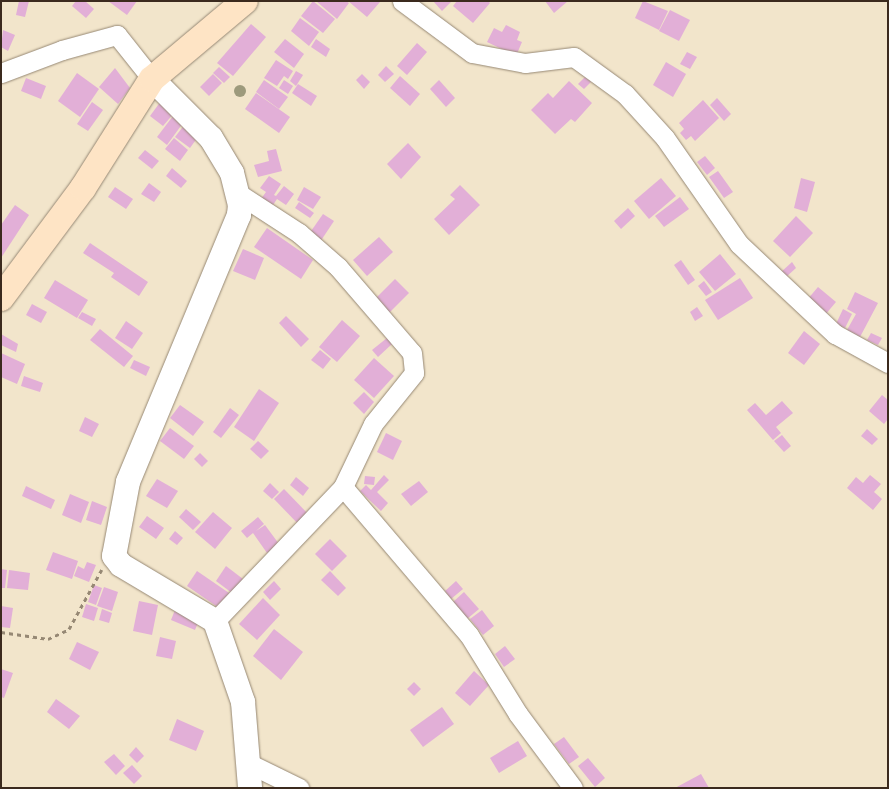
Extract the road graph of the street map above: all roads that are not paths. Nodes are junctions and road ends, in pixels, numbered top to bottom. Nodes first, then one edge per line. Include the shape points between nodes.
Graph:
1 (244, 1) edge
2 (402, 1) edge
3 (1, 73) edge
4 (152, 79) junction
5 (239, 194) junction
6 (1, 298) edge
7 (888, 363) edge
8 (343, 487) junction
9 (215, 621) junction
10 (250, 764) junction
11 (250, 788) edge
12 (300, 788) edge
13 (573, 788) edge

1 - 4 main road
2 - 7 street via 472,53 525,63 574,57 626,94 665,138 739,244 836,334
3 - 4 street via 62,50 117,35
4 - 5 street via 211,138 228,165
4 - 6 main road via 83,188
5 - 8 street via 299,233 338,267 412,353 414,373 373,424
5 - 9 street via 239,215 128,482 114,556 121,564
8 - 9 street
8 - 13 street via 469,635 518,714
9 - 10 street via 243,702
10 - 11 street
10 - 12 street

